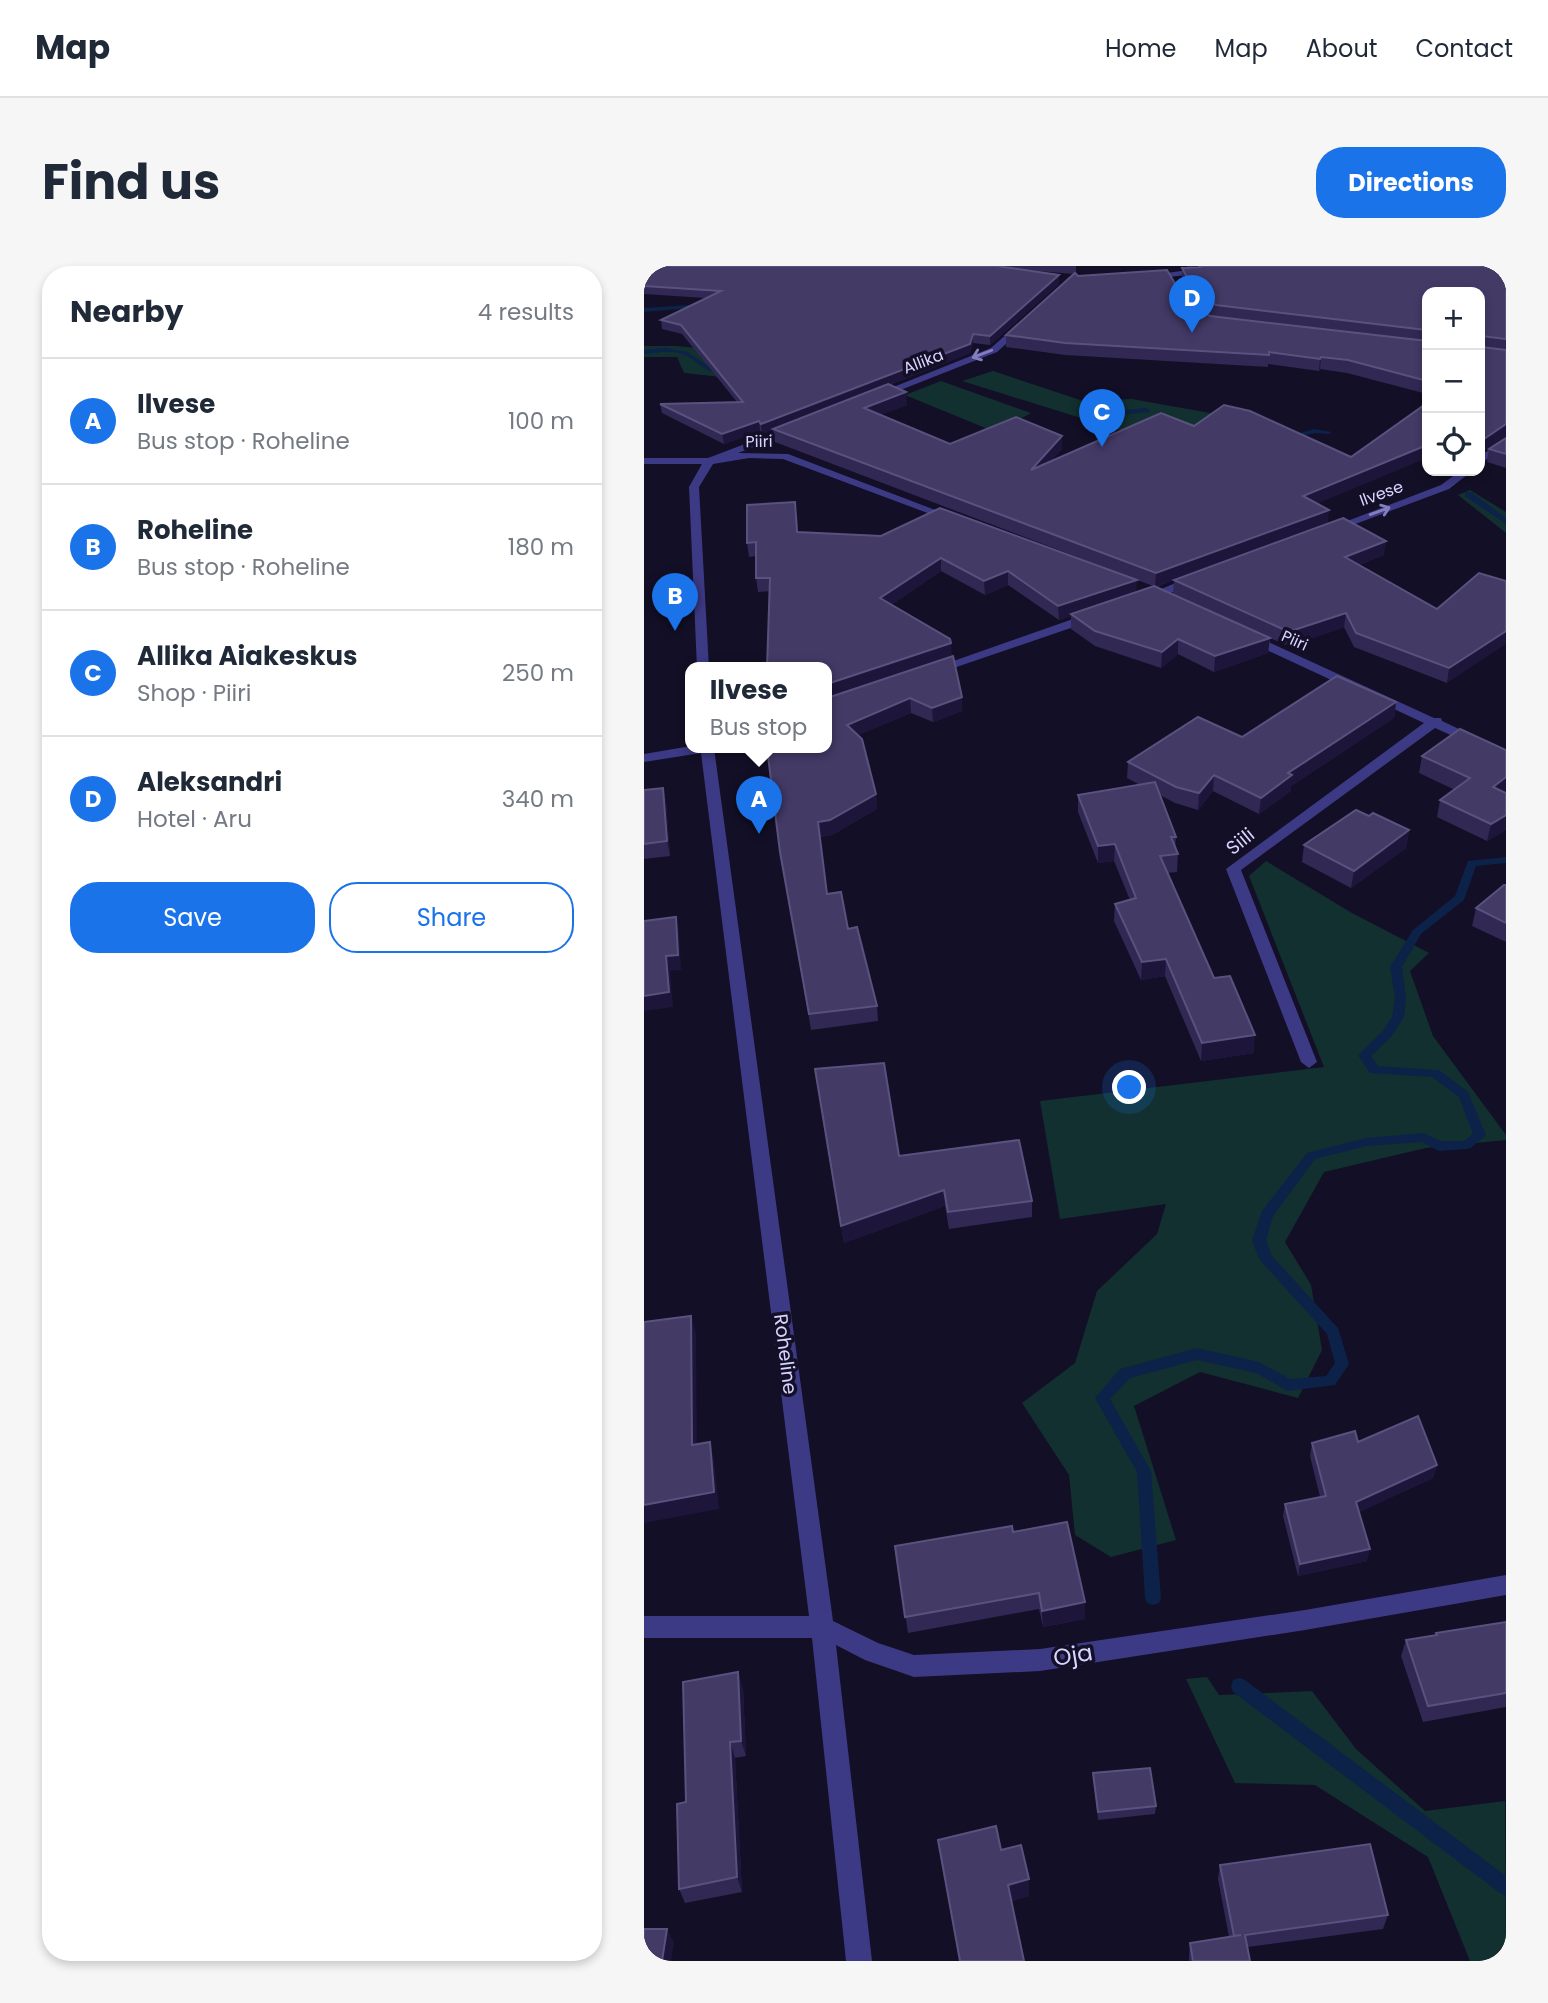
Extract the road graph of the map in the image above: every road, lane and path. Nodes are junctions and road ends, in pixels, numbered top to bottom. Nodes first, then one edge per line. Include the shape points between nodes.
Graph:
1 (1209, 271) edge
2 (1169, 274) junction
3 (1142, 276) edge
4 (1178, 289) edge
5 (1033, 315) edge
6 (869, 398) edge
7 (808, 423) edge
8 (1506, 441) edge
9 (1485, 457) edge
10 (644, 461) edge
11 (709, 461) junction
12 (1461, 476) edge
13 (967, 524) edge
14 (1319, 534) edge
15 (1206, 576) edge
16 (1137, 587) edge
17 (1155, 594) junction
18 (1169, 600) edge
19 (1129, 603) edge
20 (1102, 612) edge
21 (1233, 629) edge
22 (703, 662) edge
23 (918, 676) edge
24 (1436, 721) junction
25 (685, 751) edge
26 (708, 753) edge
27 (1506, 756) edge
28 (644, 758) edge
29 (1309, 1062) dead end
30 (1506, 1586) edge
31 (644, 1626) edge
32 (822, 1627) junction
33 (859, 1961) edge

1 - 2 street
2 - 3 street
2 - 4 street
5 -> 6 street, Allika via 995,349
7 - 11 street
8 - 9 street
10 - 11 street
11 - 13 street, Piiri via 784,456
11 - 22 street via 694,487
14 -> 12 street, Ilvese via 1445,488
15 - 17 street
16 - 17 street
17 - 18 street
17 - 19 street
20 - 23 street
21 - 24 street, Piiri
24 - 27 street, Piiri
24 - 29 street, Siili via 1233,869
25 - 28 street
26 - 32 street, Roheline
30 - 32 street, Oja via 1040,1660 914,1666 873,1653
31 - 32 street, Oja
32 - 33 street, Roheline

